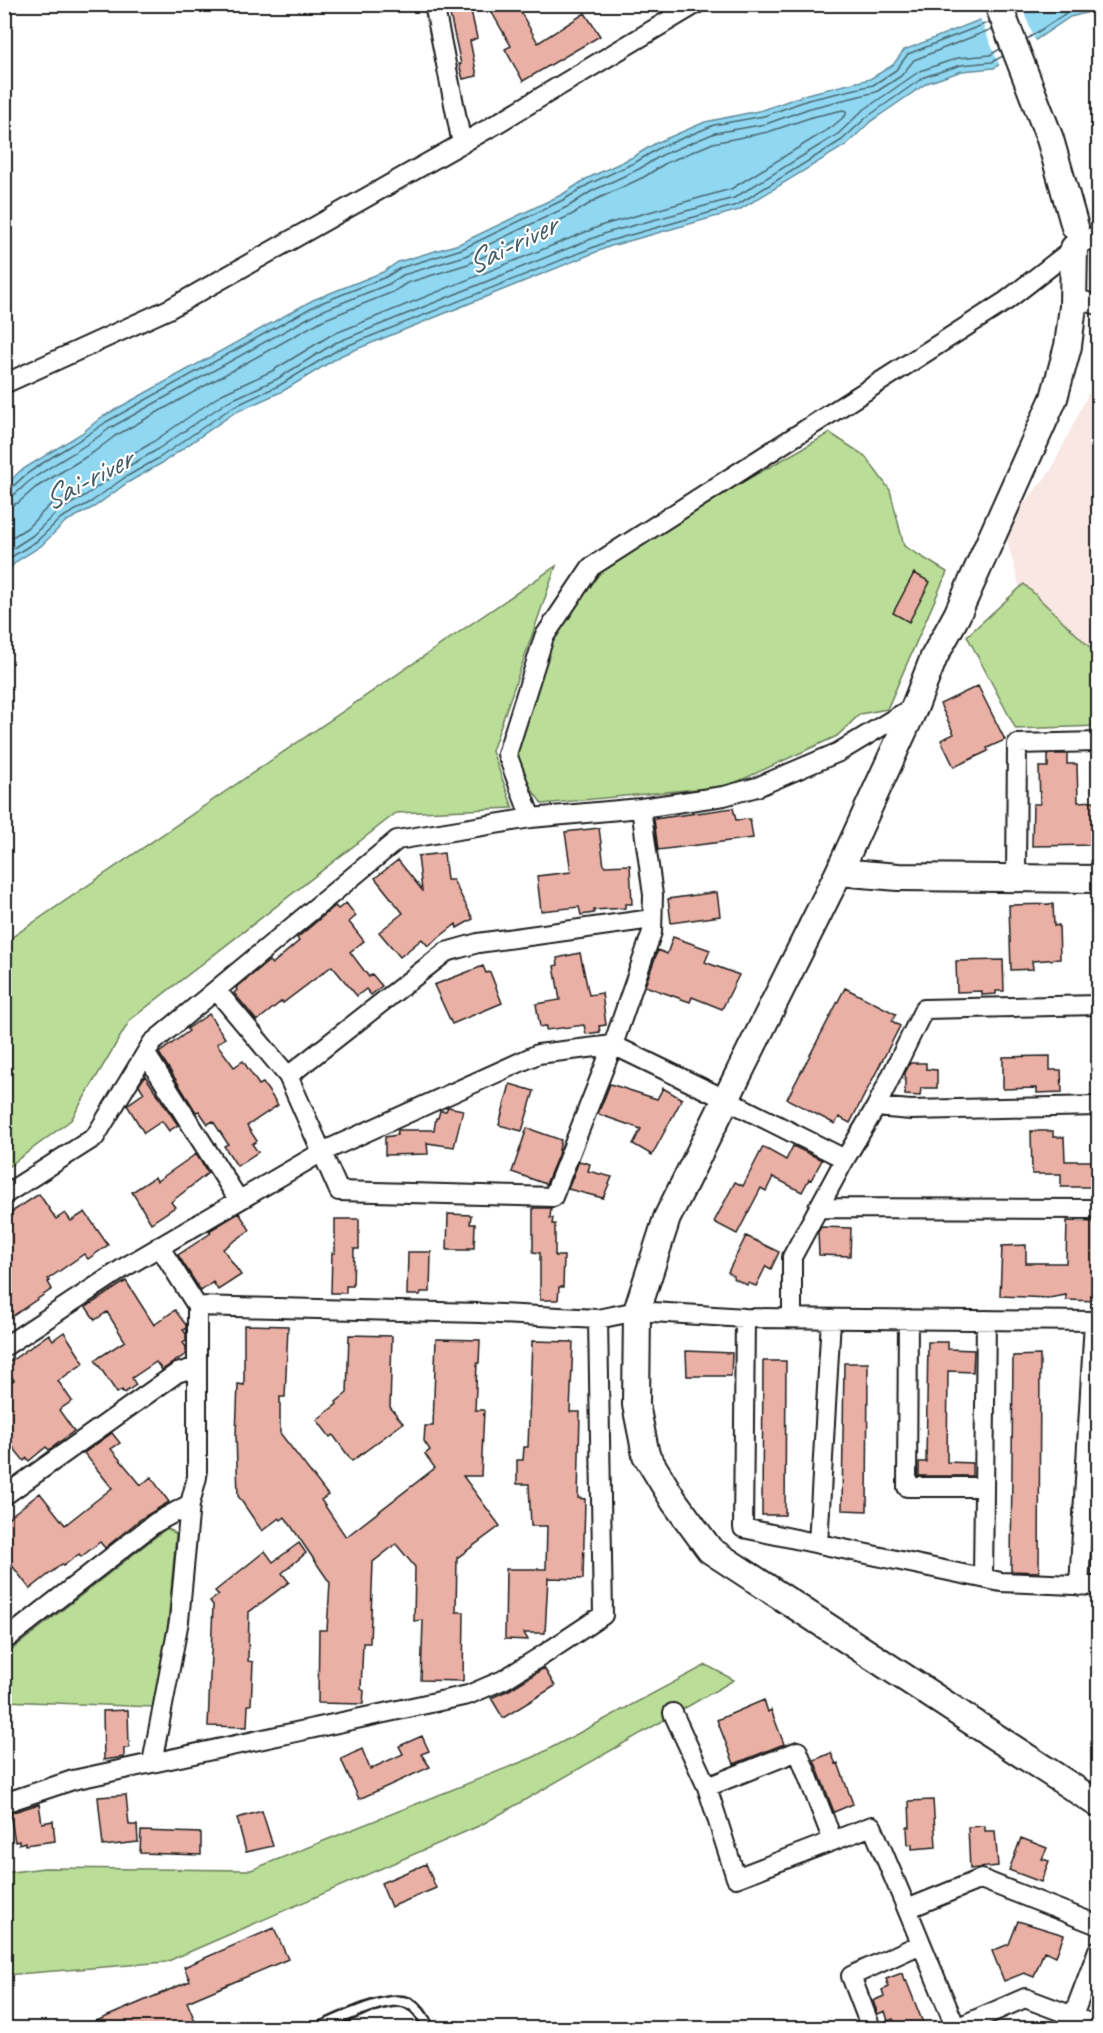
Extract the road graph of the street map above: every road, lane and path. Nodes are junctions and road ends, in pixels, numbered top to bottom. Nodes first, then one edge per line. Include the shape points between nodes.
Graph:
1 (434, 4) edge
2 (696, 4) edge
3 (998, 4) edge
4 (462, 144) junction
5 (1083, 236) edge
6 (1073, 298) junction
7 (1098, 304) edge
8 (4, 384) edge
9 (915, 706) junction
10 (1098, 742) edge
11 (641, 808) junction
12 (531, 818) junction
13 (839, 872) junction
14 (1016, 878) junction
15 (1098, 879) edge
16 (652, 919) junction
17 (217, 991) junction
18 (1098, 1005) edge
19 (613, 1045) junction
20 (146, 1054) junction
21 (288, 1076) junction
22 (727, 1100) junction
23 (1098, 1106) edge
24 (876, 1107) junction
25 (322, 1152) junction
26 (844, 1159) junction
27 (4, 1195) edge
28 (238, 1199) junction
29 (818, 1208) junction
30 (1098, 1209) edge
31 (159, 1246) junction
32 (197, 1306) junction
33 (637, 1311) junction
34 (745, 1318) junction
35 (792, 1318) junction
36 (598, 1319) junction
37 (831, 1319) junction
38 (908, 1319) junction
39 (986, 1320) junction
40 (1096, 1321) edge
41 (4, 1347) edge
42 (197, 1367) junction
43 (984, 1487) junction
44 (4, 1496) edge
45 (190, 1504) junction
46 (818, 1544) junction
47 (983, 1578) junction
48 (1078, 1586) junction
49 (1098, 1586) edge
50 (4, 1641) edge
51 (673, 1713) dead end
52 (152, 1763) junction
53 (707, 1787) junction
54 (4, 1803) edge
55 (1098, 1804) edge
56 (833, 1840) junction
57 (907, 1910) junction
58 (1098, 1925) edge
59 (921, 1944) junction
60 (1098, 1950) edge
61 (1073, 2016) junction
62 (1098, 2027) edge
63 (318, 2028) edge
64 (429, 2028) edge
65 (871, 2028) edge

1 - 4 street
2 - 4 street
3 - 5 street
4 - 8 street via 169,309
5 - 6 street
5 - 12 street via 1006,301 591,567 544,637 507,754
6 - 7 street
6 - 9 street via 1068,346 1054,398
9 - 11 street via 839,752 757,787
9 - 13 street
10 - 14 street via 1017,744
11 - 12 street
11 - 16 street via 653,895
12 - 17 street via 397,840
13 - 14 street
13 - 22 street
14 - 15 street
16 - 19 street via 652,932
16 - 21 street via 478,943 446,952
17 - 20 street via 152,1043
17 - 21 street
18 - 24 street via 924,1009
19 - 22 street
19 - 25 street via 538,1054
19 - 25 street via 553,1197 339,1191
20 - 27 street via 95,1137
20 - 28 street
21 - 25 street
22 - 26 street
22 - 33 street via 667,1218
23 - 24 street via 911,1110
24 - 26 street
25 - 28 street
26 - 29 street
28 - 31 street
29 - 30 street
29 - 35 street via 792,1257
31 - 32 street
31 - 41 street
32 - 36 street
32 - 42 street
33 - 34 street
33 - 36 street
33 - 55 street via 636,1405 646,1455 710,1550
34 - 35 street
34 - 46 street via 743,1528
35 - 37 street
36 - 52 street via 603,1615 503,1680 468,1695
37 - 38 street
37 - 46 street
38 - 39 street
38 - 43 street via 907,1487
39 - 40 street
39 - 43 street
40 - 48 street
42 - 44 street via 177,1373
42 - 45 street via 197,1477
43 - 47 street
45 - 50 street via 155,1523
45 - 52 street via 179,1622
46 - 47 street
47 - 48 street
48 - 49 street
51 - 53 street
52 - 54 street via 72,1780
53 - 56 street via 798,1751
53 - 56 street via 736,1878
56 - 57 street via 872,1826
57 - 58 street via 981,1879
57 - 59 street
59 - 61 street via 956,2028 1025,1998
59 - 65 street via 850,1976
60 - 61 street
61 - 62 street
63 - 64 lane via 380,2002 407,2002 420,2012

